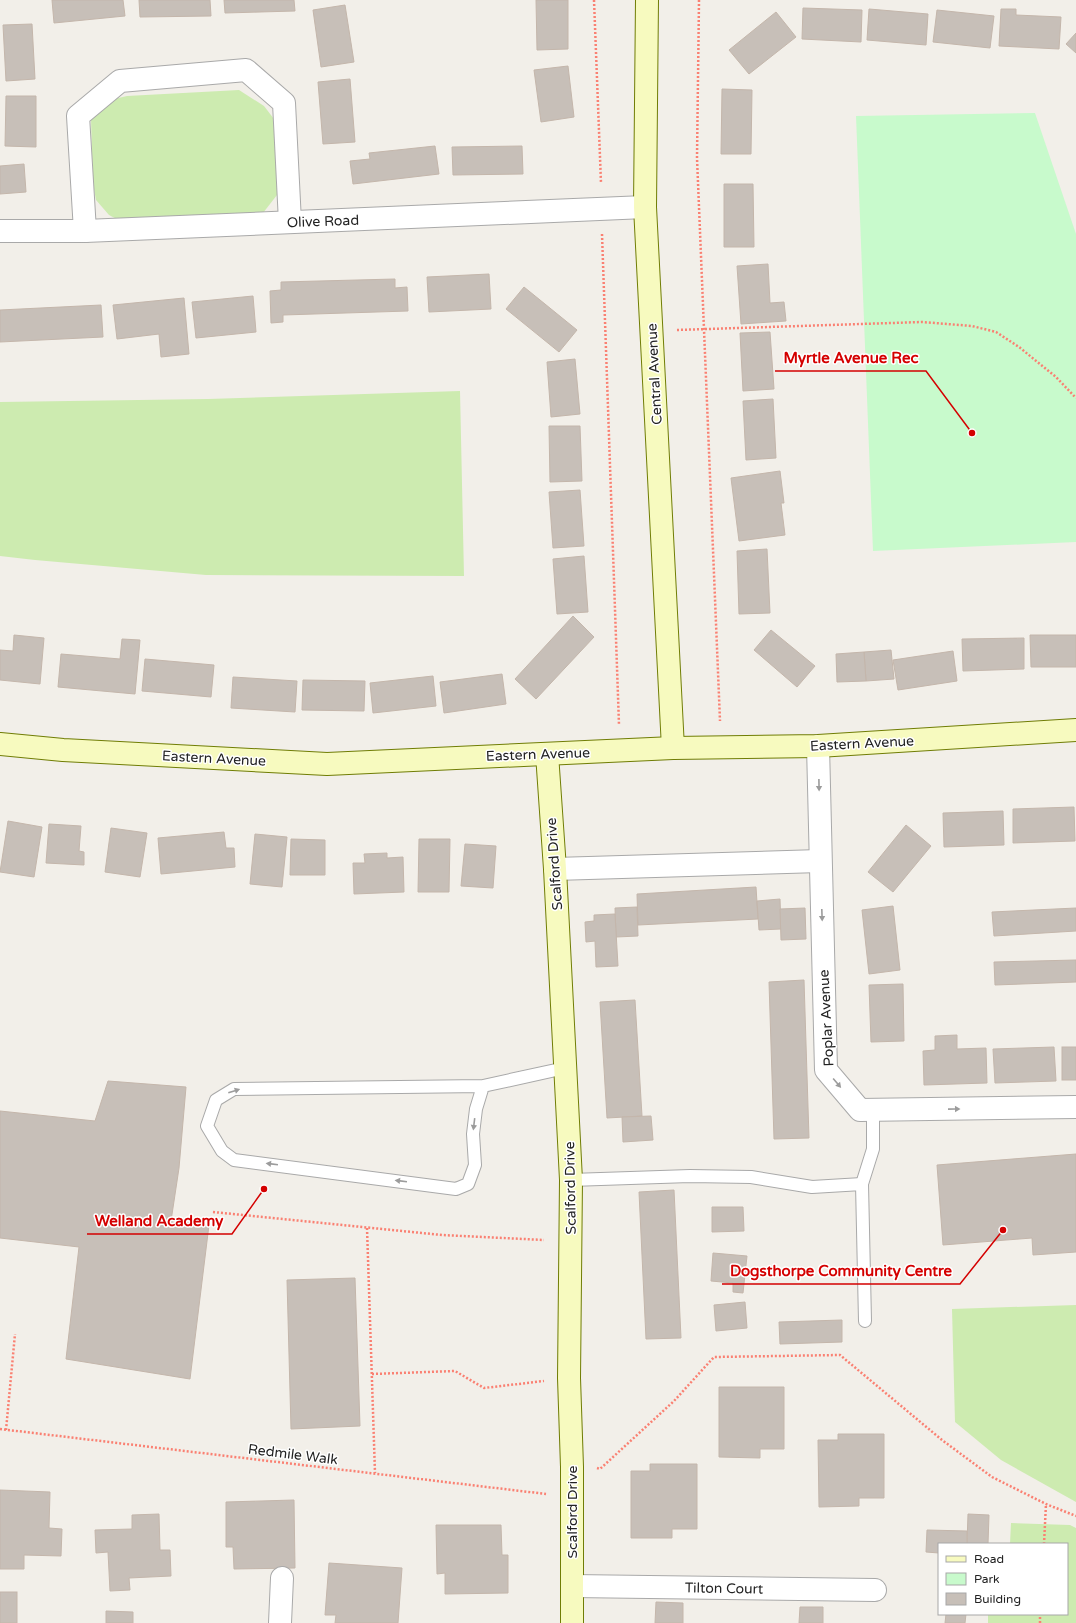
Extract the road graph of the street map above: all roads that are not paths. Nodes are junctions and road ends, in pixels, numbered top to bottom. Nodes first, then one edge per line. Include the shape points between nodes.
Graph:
1 (647, 0) edge
2 (646, 207) junction
3 (290, 222) junction
4 (0, 231) edge
5 (85, 232) junction
6 (1076, 730) edge
7 (0, 744) edge
8 (818, 746) junction
9 (673, 748) junction
10 (547, 754) junction
11 (820, 861) junction
12 (555, 869) junction
13 (566, 1068) junction
14 (483, 1086) junction
15 (1076, 1107) edge
16 (873, 1111) junction
17 (571, 1180) junction
18 (862, 1184) junction
19 (865, 1321) dead end
20 (282, 1578) dead end
21 (572, 1586) junction
22 (875, 1590) dead end
23 (280, 1623) edge
24 (572, 1623) edge

1 - 2 street, Central Avenue
2 - 3 street, Olive Road
2 - 9 street, Central Avenue
3 - 5 street, Olive Road
3 - 5 street via 284,103 246,70 120,80 78,116
4 - 5 street, Olive Road
6 - 8 street, Eastern Avenue
7 - 10 street, Eastern Avenue via 63,750 327,764
8 - 9 street, Eastern Avenue
8 -> 11 street, Poplar Avenue
9 - 10 street, Eastern Avenue
10 - 12 street, Scalford Drive
11 - 12 street
11 -> 16 street, Poplar Avenue via 826,1070 860,1110
12 - 13 street, Scalford Drive
13 - 14 lane
13 - 17 street, Scalford Drive
14 -> 14 lane via 476,1109 473,1134 475,1165 468,1184 456,1189 234,1160 222,1151 207,1126 216,1100 234,1089
16 -> 15 street, Poplar Avenue
16 - 18 lane via 873,1149
17 - 18 lane via 690,1176 751,1177 812,1187
17 - 21 street, Scalford Drive via 569,1378
18 - 19 lane
20 - 23 street
21 - 22 street, Tilton Court
21 - 24 street, Scalford Drive

